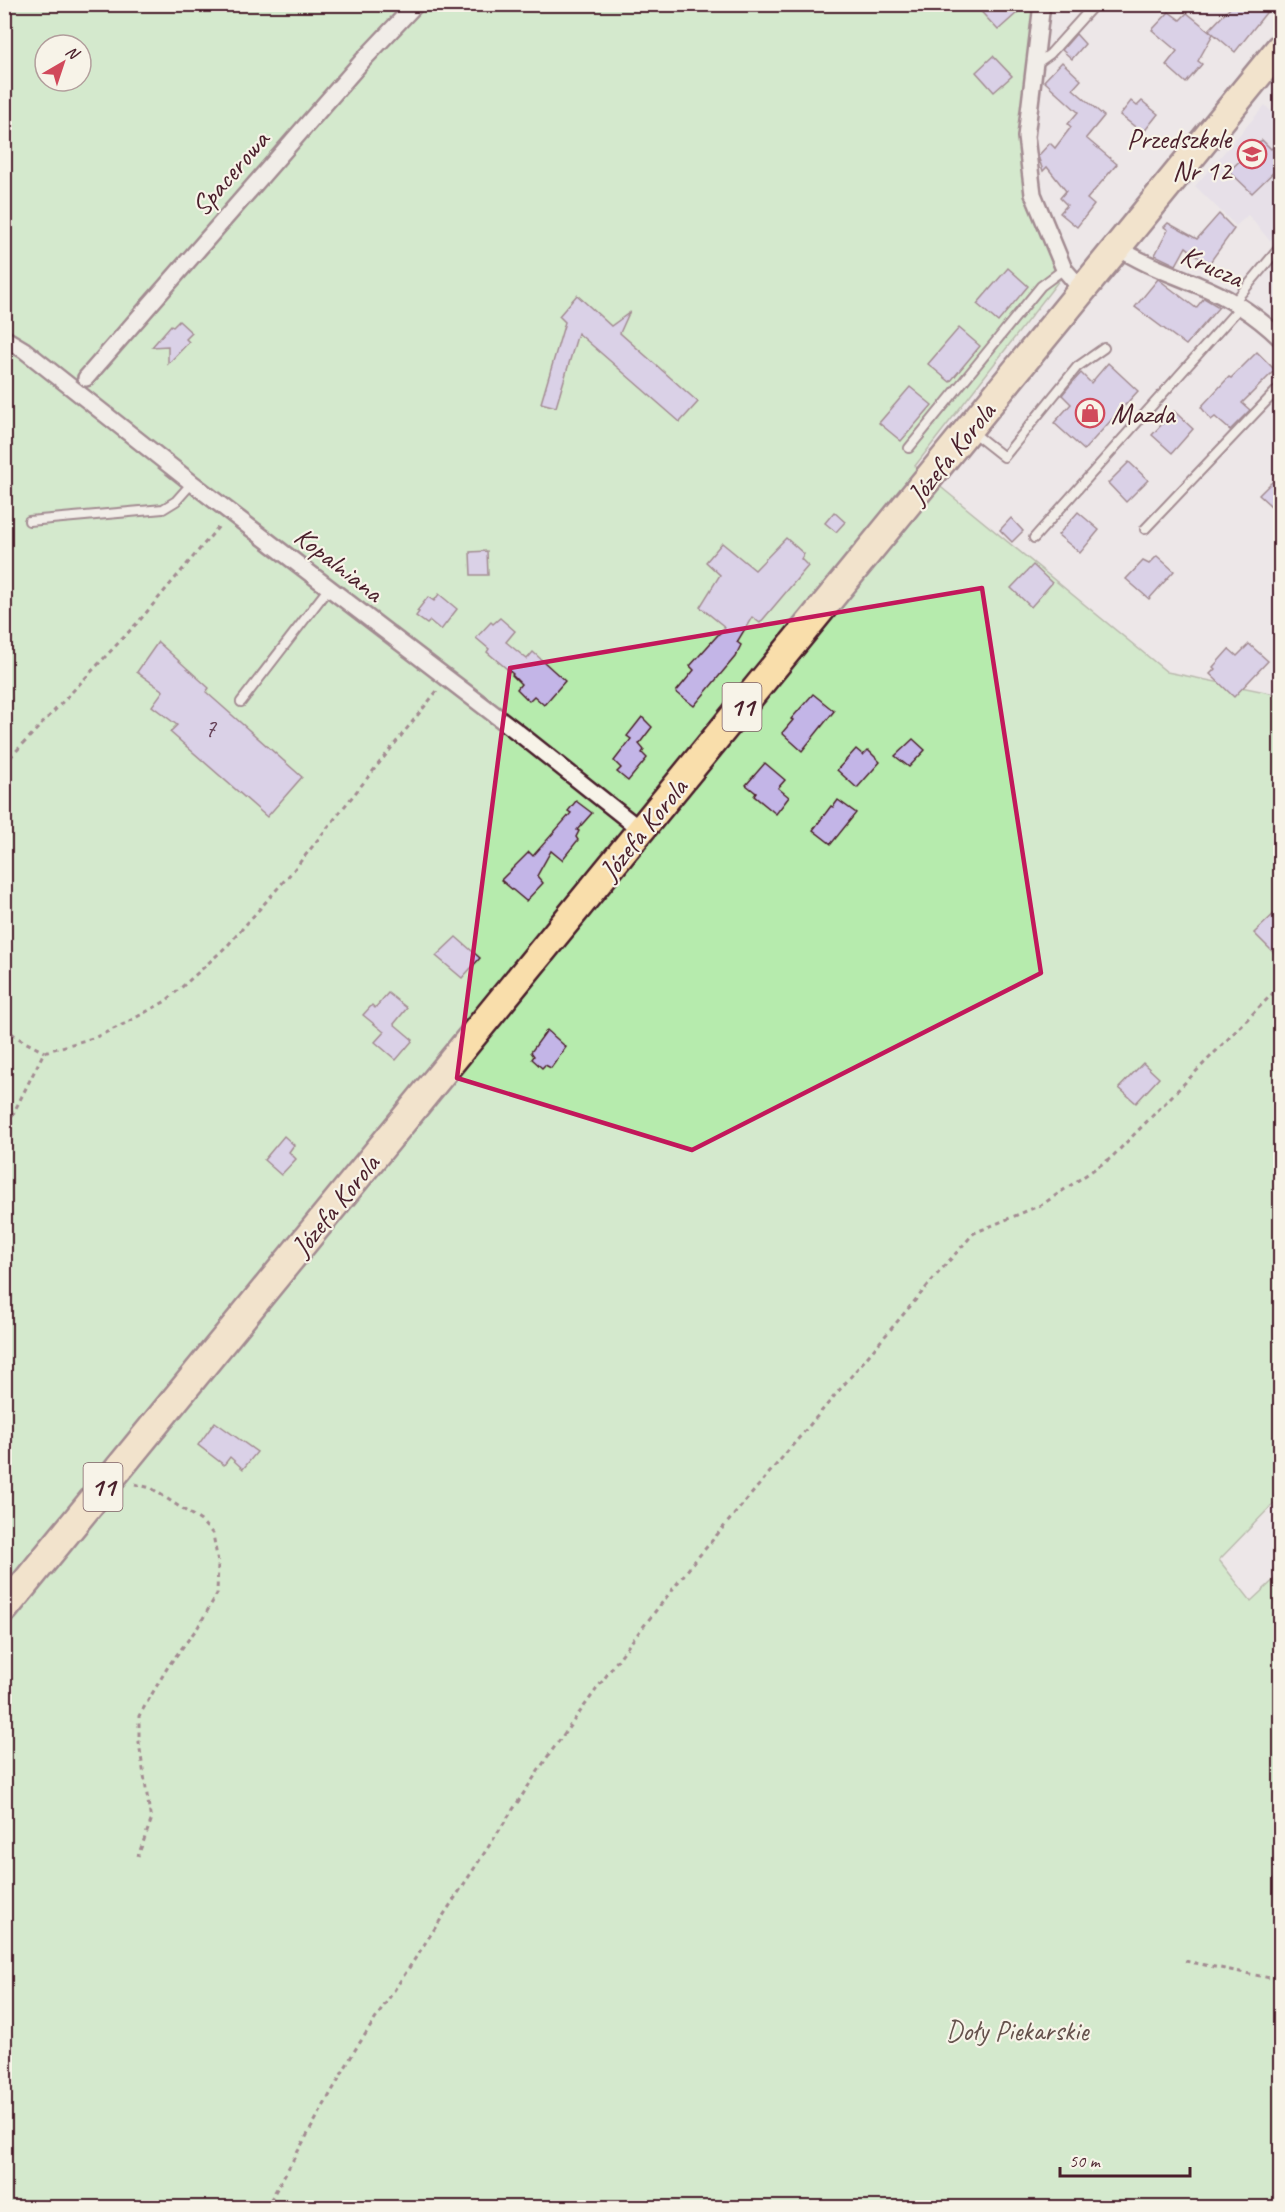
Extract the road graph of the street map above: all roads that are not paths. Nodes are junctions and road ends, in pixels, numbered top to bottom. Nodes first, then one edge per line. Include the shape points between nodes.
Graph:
1 (416, 4) edge
2 (1042, 4) edge
3 (1095, 4) edge
4 (1281, 48) edge
5 (1035, 65) junction
6 (1117, 247) junction
7 (1281, 247) edge
8 (1064, 269) junction
9 (1083, 291) junction
10 (1237, 304) junction
11 (4, 338) edge
12 (1281, 338) edge
13 (1104, 348) dead end
14 (86, 378) dead end
15 (1281, 387) edge
16 (970, 430) junction
17 (909, 448) dead end
18 (192, 483) junction
19 (29, 521) dead end
20 (1145, 529) dead end
21 (1034, 538) dead end
22 (328, 589) junction
23 (241, 702) dead end
24 (642, 831) junction
25 (4, 1609) edge

1 - 14 street, Spacerowa
2 - 5 street
3 - 5 lane
4 - 6 highway, Józefa Korola / 11
5 - 8 street via 1026,137 1033,195
6 - 9 highway, Józefa Korola / 11
6 - 10 street, Krucza via 1143,263
7 - 10 lane
8 - 9 street
8 - 17 lane via 1041,286
9 - 16 highway, Józefa Korola / 11
10 - 12 street, Krucza
10 - 21 lane
11 - 18 street, Kopalniana
13 - 16 lane via 1077,367 1004,457
15 - 20 lane
16 - 24 highway, Józefa Korola / 11
18 - 19 lane via 164,509
18 - 22 street, Kopalniana
22 - 23 lane
22 - 24 street, Kopalniana
24 - 25 highway, Józefa Korola / 11

